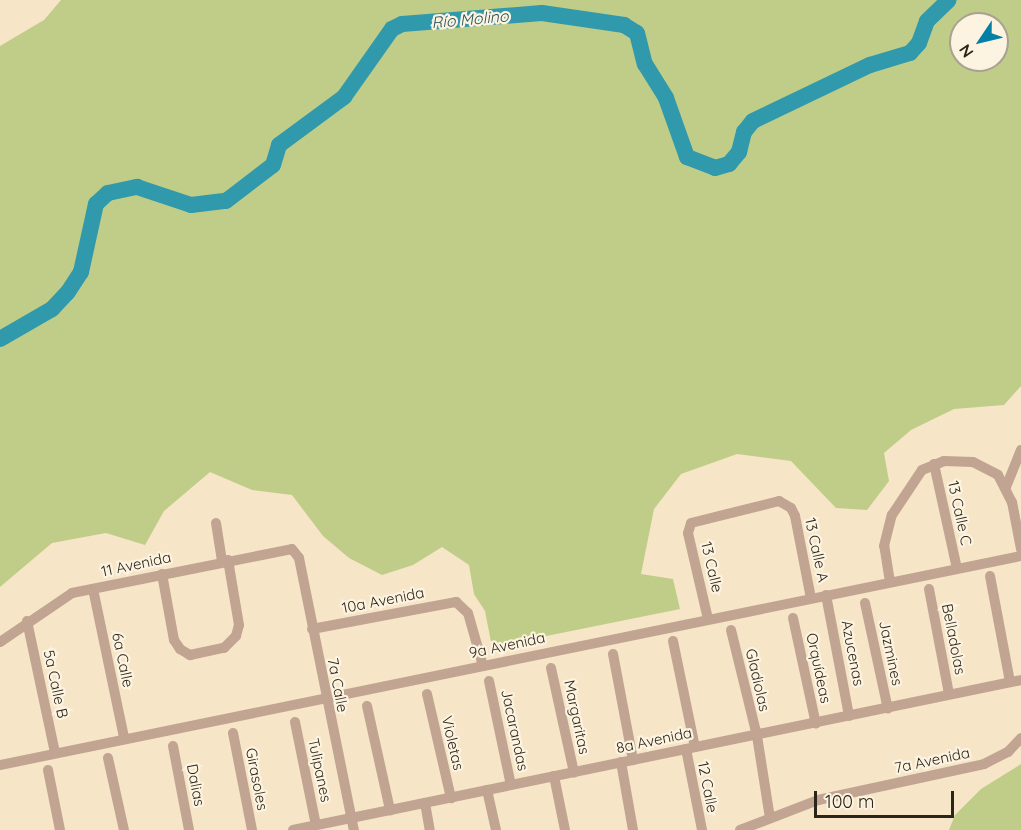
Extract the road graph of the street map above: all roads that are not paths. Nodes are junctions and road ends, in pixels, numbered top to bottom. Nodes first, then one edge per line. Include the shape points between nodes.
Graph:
1 (1021, 450) edge
2 (934, 464) junction
3 (1006, 487) junction
4 (791, 508) joint
5 (216, 523) dead end
6 (292, 549) joint
7 (1021, 549) edge
8 (1021, 556) edge
9 (225, 561) junction
10 (957, 568) junction
11 (162, 574) junction
12 (990, 576) dead end
13 (890, 582) junction
14 (93, 589) junction
15 (929, 589) dead end
16 (826, 595) junction
17 (812, 598) junction
18 (865, 603) dead end
19 (793, 618) dead end
20 (708, 619) junction
21 (27, 621) junction
22 (312, 629) junction
23 (732, 630) dead end
24 (673, 641) dead end
25 (0, 642) edge
26 (613, 654) dead end
27 (483, 666) junction
28 (551, 668) dead end
29 (489, 681) dead end
30 (1015, 681) edge
31 (427, 694) dead end
32 (949, 694) junction
33 (325, 698) junction
34 (367, 706) dead end
35 (888, 709) junction
36 (849, 716) junction
37 (295, 722) dead end
38 (816, 724) junction
39 (233, 733) dead end
40 (756, 736) junction
41 (124, 738) junction
42 (1021, 738) edge
43 (173, 746) dead end
44 (690, 748) junction
45 (56, 753) junction
46 (108, 758) dead end
47 (633, 760) junction
48 (621, 762) junction
49 (0, 765) edge
50 (48, 770) dead end
51 (574, 773) junction
52 (554, 776) junction
53 (511, 785) junction
54 (487, 790) junction
55 (451, 798) junction
56 (424, 803) junction
57 (390, 810) junction
58 (351, 818) junction
59 (770, 818) junction
60 (316, 825) junction
61 (60, 830) edge
62 (124, 830) edge
63 (189, 830) edge
64 (252, 830) edge
65 (293, 830) edge
66 (354, 830) edge
67 (430, 830) edge
68 (496, 830) edge
69 (565, 830) edge
70 (633, 830) edge
71 (702, 830) edge
72 (740, 830) edge

1 - 3 street
2 - 3 street via 960,460 993,470
2 - 10 street, 13 Calle C
2 - 13 street via 919,474 897,505 884,546
3 - 7 street
4 - 17 street, 13 Calle A
4 - 20 street, 13 Calle via 778,501 691,523 688,533
5 - 9 street
6 - 9 street, 11 Avenida
6 - 22 street, 7a Calle via 299,558
8 - 10 street, 9a Avenida
9 - 11 street, 11 Avenida
9 - 11 street via 239,618 236,636 225,648 190,655 180,649 174,640
10 - 13 street, 9a Avenida
11 - 14 street, 11 Avenida
12 - 30 street
13 - 16 street, 9a Avenida
14 - 21 street, 11 Avenida via 58,599
14 - 41 street, 6a Calle
15 - 32 street, Belladolas
16 - 17 street, 9a Avenida
16 - 36 street, Azucenas
17 - 20 street, 9a Avenida
18 - 35 street, Jazmines
19 - 38 street, Orquídeas
20 - 27 street, 9a Avenida
21 - 25 street, 11 Avenida
21 - 45 street, 5a Calle B
22 - 27 street, 10a Avenida via 451,602 460,604 468,613
22 - 33 street, 7a Calle
23 - 40 street, Gladiolas
24 - 44 street, 12 Calle
26 - 47 street
27 - 33 street, 9a Avenida
28 - 51 street, Margaritas
29 - 53 street, Jacarandas
30 - 32 street, 8a Avenida
31 - 55 street, Violetas
32 - 35 street, 8a Avenida
33 - 41 street, 9a Avenida
33 - 58 street, 7a Calle
34 - 57 street
35 - 36 street, 8a Avenida
36 - 38 street, 8a Avenida
37 - 60 street, Tulipanes
38 - 40 street, 8a Avenida
39 - 64 street, Girasoles
40 - 44 street, 8a Avenida
40 - 59 street
41 - 45 street, 9a Avenida
42 - 59 street, 7a Avenida via 1008,752 984,764 818,800
43 - 63 street, Dalias
44 - 47 street, 8a Avenida
44 - 71 street, 12 Calle
45 - 49 street, 9a Avenida
46 - 62 street
47 - 48 street, 8a Avenida
48 - 51 street, 8a Avenida
48 - 70 street
50 - 61 street
51 - 52 street, 8a Avenida
52 - 53 street, 8a Avenida
52 - 69 street
53 - 54 street, 8a Avenida
54 - 55 street, 8a Avenida
54 - 68 street
55 - 56 street, 8a Avenida
56 - 57 street, 8a Avenida
56 - 67 street
57 - 58 street, 8a Avenida
58 - 60 street, 8a Avenida
58 - 66 street, 7a Calle
59 - 72 street, 7a Avenida
60 - 65 street, 8a Avenida

